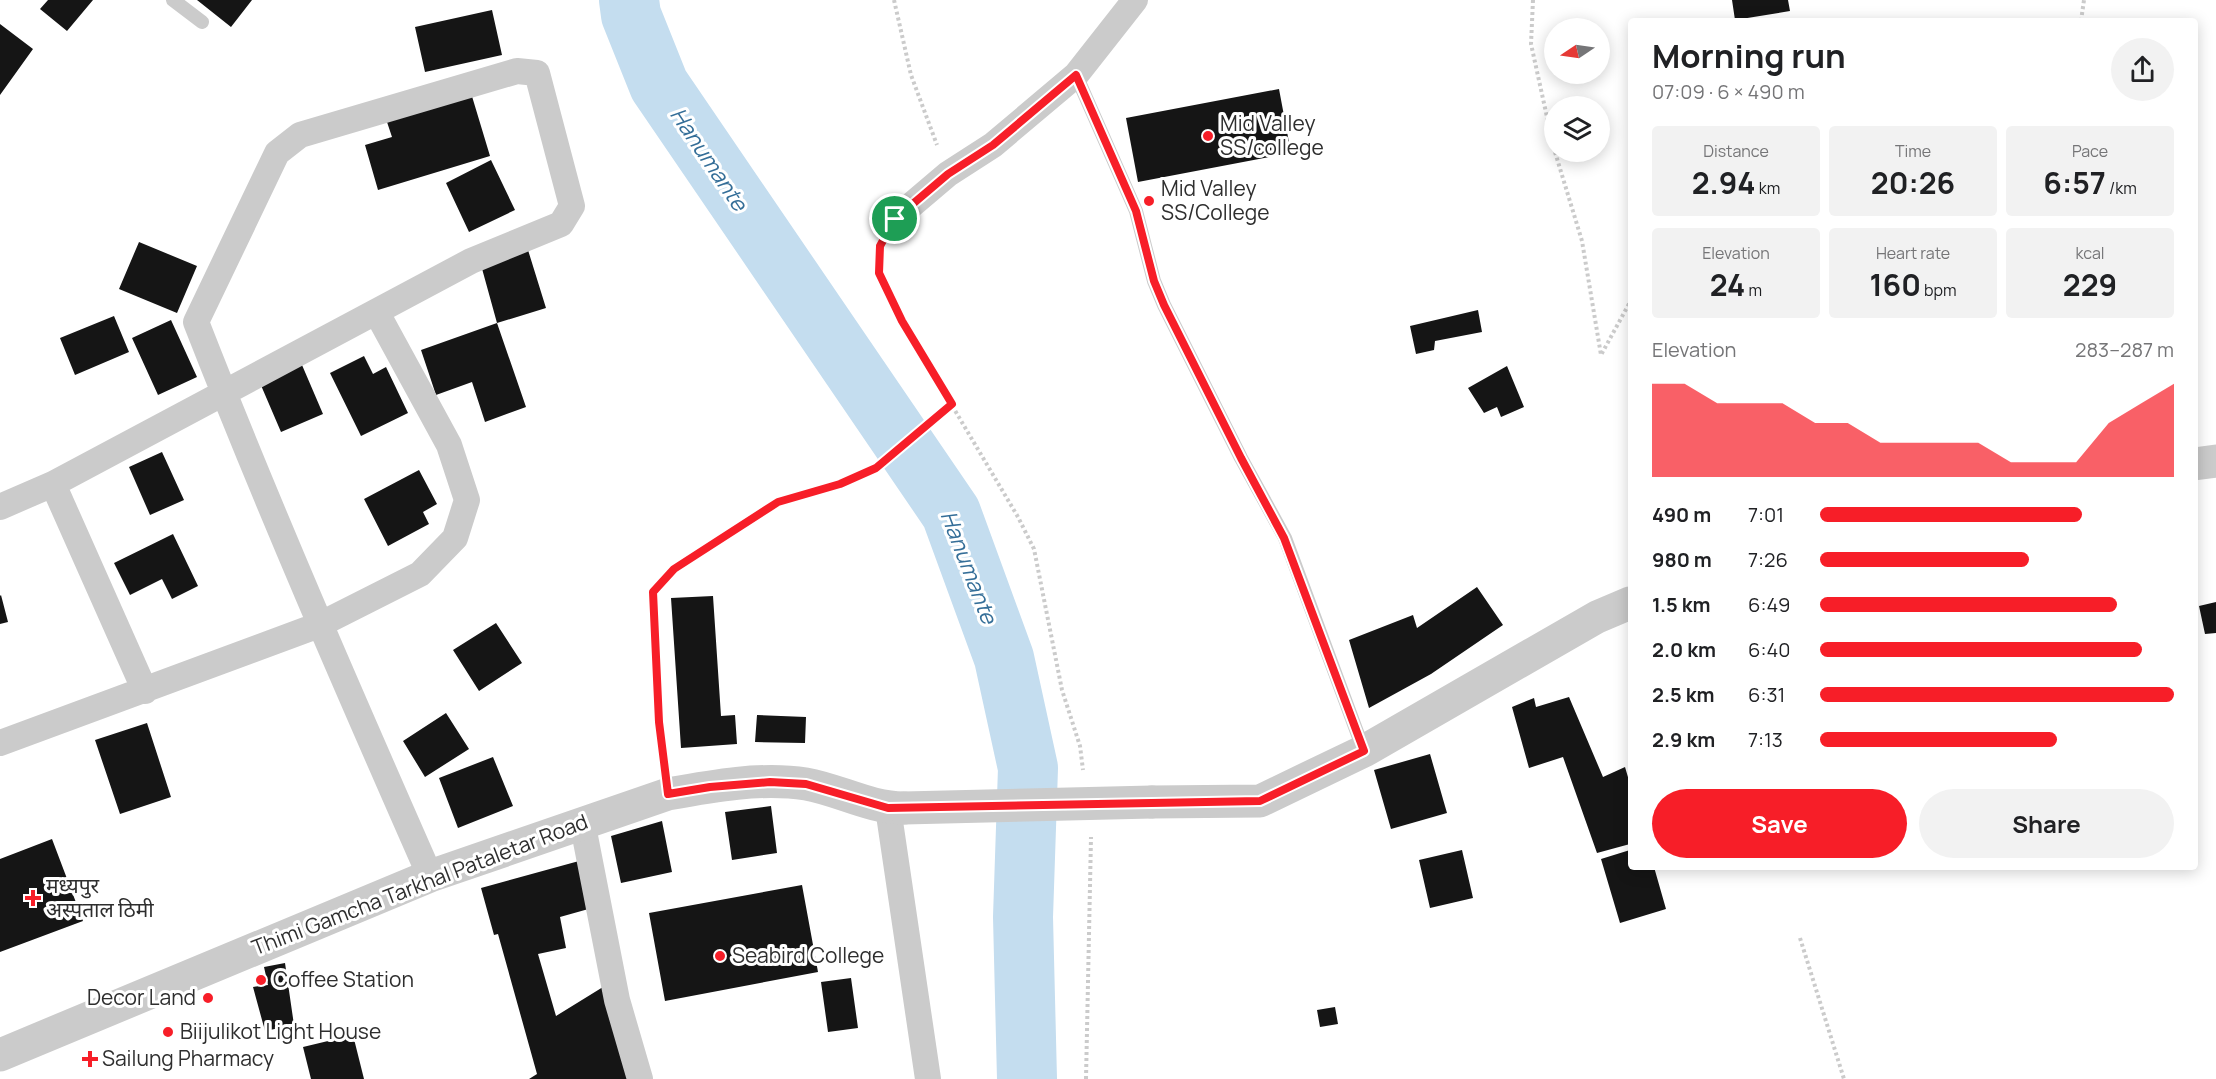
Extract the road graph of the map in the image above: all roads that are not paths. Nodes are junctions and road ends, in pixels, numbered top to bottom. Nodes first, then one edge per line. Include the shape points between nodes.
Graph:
1 (173, 0) edge
2 (1135, 0) edge
3 (202, 22) dead end
4 (1076, 75) junction
5 (895, 219) road end
6 (377, 313) junction
7 (224, 394) junction
8 (2216, 461) edge
9 (2198, 463) edge
10 (53, 484) junction
11 (0, 507) edge
12 (1628, 604) edge
13 (319, 625) junction
14 (145, 691) junction
15 (0, 743) edge
16 (1364, 751) junction
17 (896, 808) junction
18 (582, 821) junction
19 (430, 876) junction
20 (0, 1055) edge
21 (640, 1079) edge
22 (928, 1079) edge

1 - 3 lane
2 - 4 street
4 - 5 street via 993,145 948,174
4 - 16 lane via 1136,211 1164,305 1284,538
6 - 7 street
6 - 7 street via 471,261 561,224 572,206 537,73 517,71 300,135 277,153 196,322
6 - 13 street via 449,445 467,500 455,538 420,574
7 - 10 street
7 - 13 street
8 - 9 street
10 - 11 street
10 - 14 street
12 - 16 street, Thimi Gamcha Tarkhal Pataletar Road via 1597,617
13 - 14 street
13 - 19 street
14 - 15 street
16 - 17 street, Thimi Gamcha Tarkhal Pataletar Road, bridge via 1260,801
17 - 18 street, Thimi Gamcha Tarkhal Pataletar Road via 806,784 770,782 668,794
17 - 22 street
18 - 19 street, Thimi Gamcha Tarkhal Pataletar Road
18 - 21 street via 617,1000
19 - 20 street, Thimi Gamcha Tarkhal Pataletar Road

